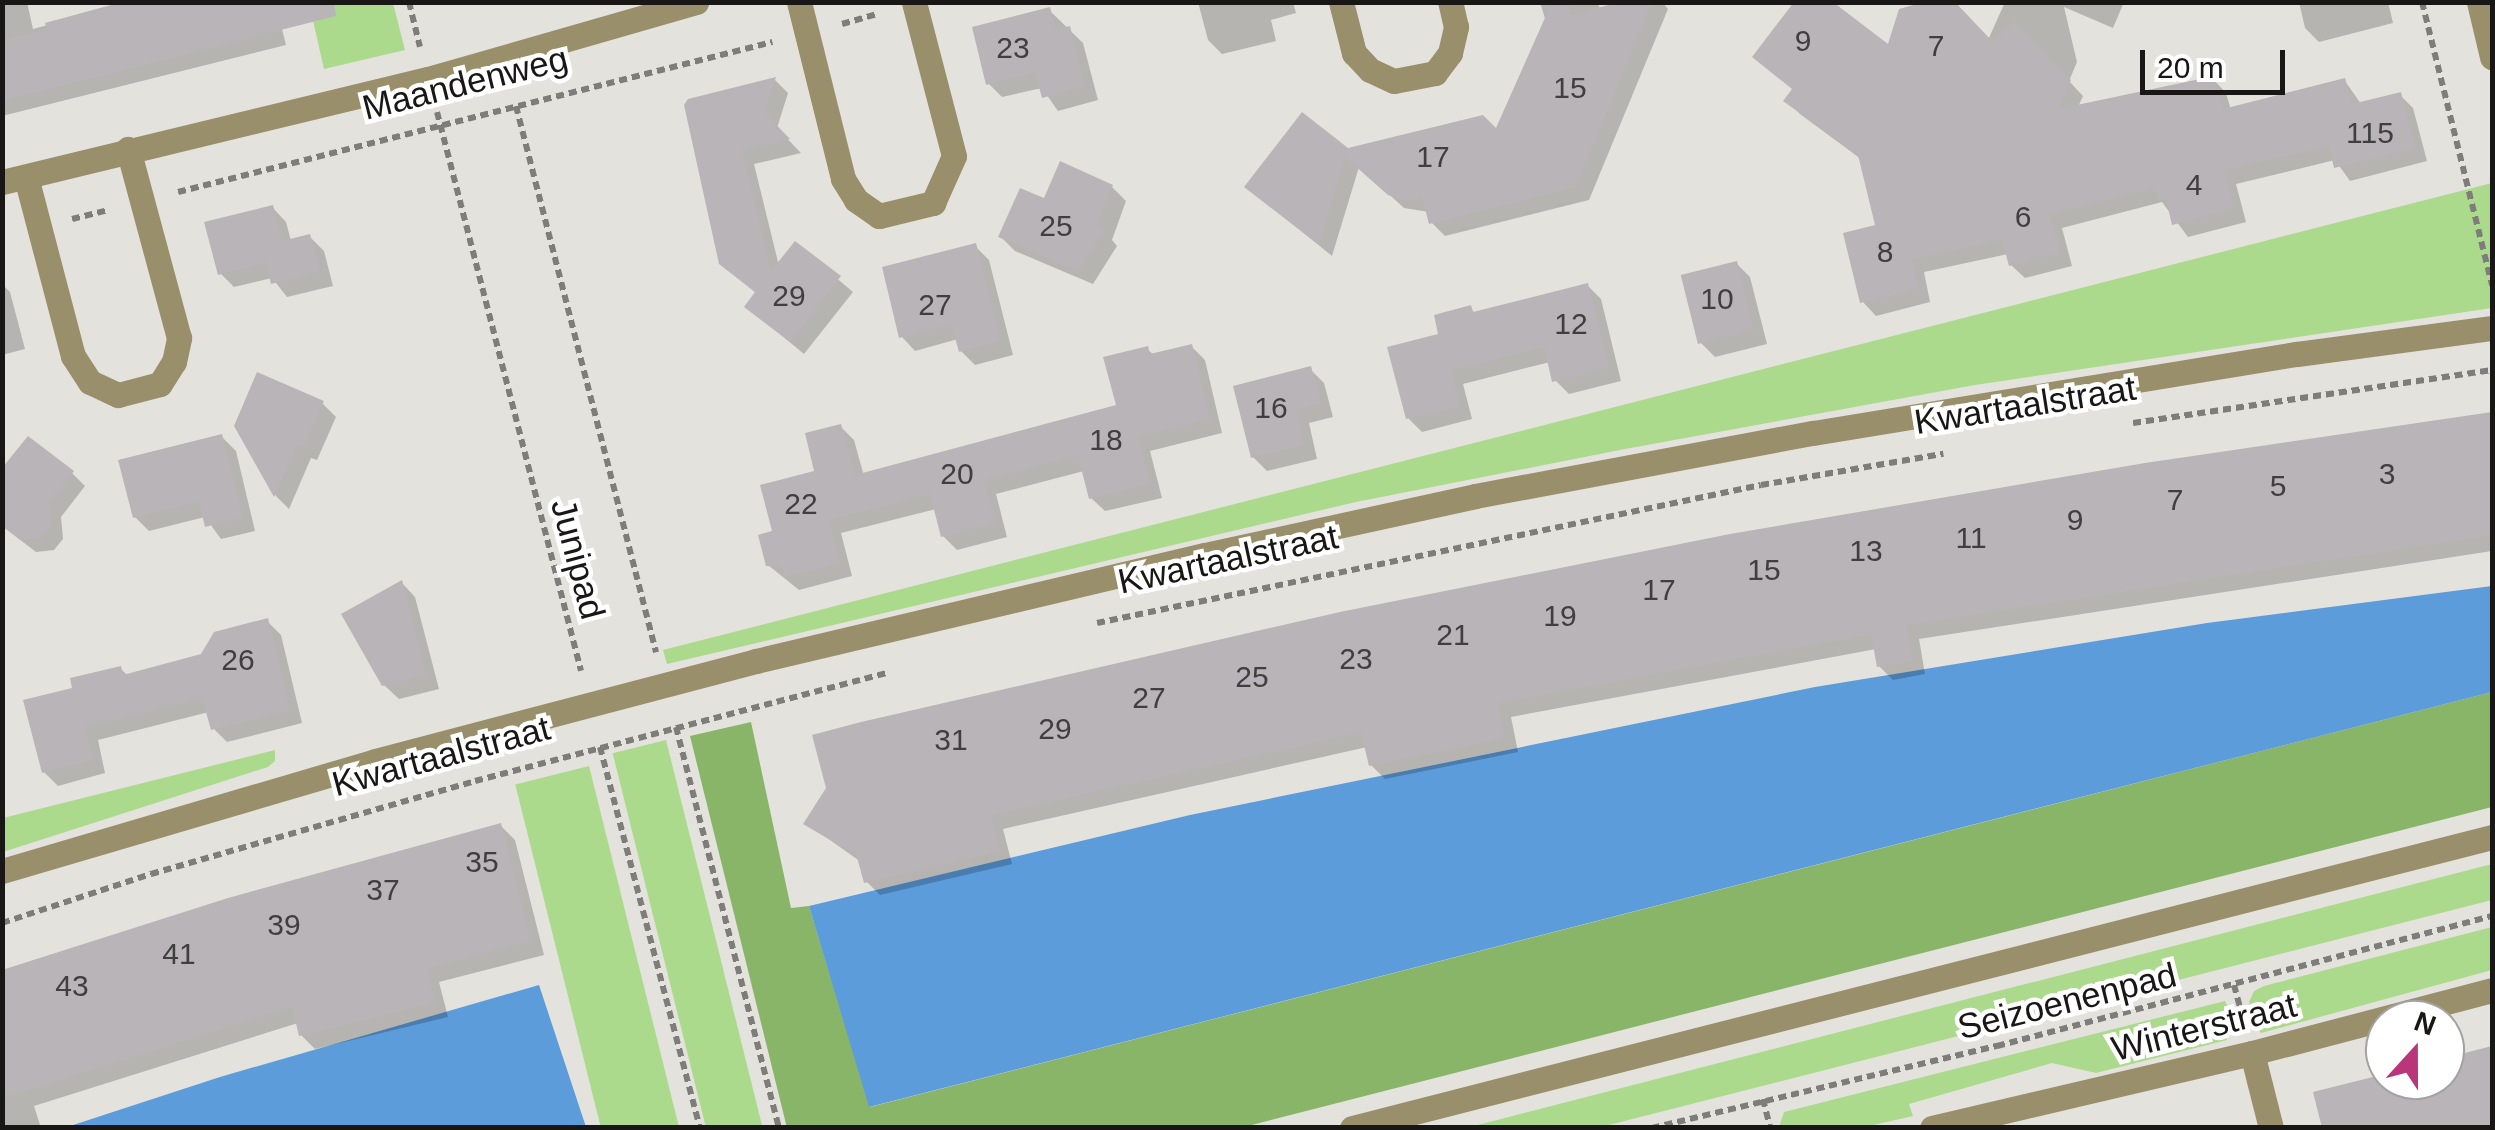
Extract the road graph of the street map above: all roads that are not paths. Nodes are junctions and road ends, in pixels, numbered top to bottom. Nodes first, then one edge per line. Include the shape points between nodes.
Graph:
1 (696, 2) edge
2 (799, 2) edge
3 (1341, 2) edge
4 (1450, 2) edge
5 (2479, 2) edge
6 (914, 3) edge
7 (2492, 57) edge
8 (128, 149) junction
9 (14, 179) edge
10 (2492, 328) edge
11 (2492, 837) edge
12 (2, 871) edge
13 (2492, 990) edge
14 (2252, 1053) junction
15 (1352, 1128) edge
16 (1932, 1128) edge
17 (2271, 1128) edge

1 - 8 street, Maandenweg via 428,79
2 - 6 street via 843,179 878,216 932,204 954,156
3 - 4 street via 1354,52 1370,70 1394,81 1435,73 1450,53 1456,27
5 - 7 street
8 - 9 street, Maandenweg
8 - 9 street, Maandenweg via 179,338 160,384 118,395 90,382 73,356 40,228
10 - 12 street, Kwartaalstraat via 1814,432 1475,496 664,685 374,760
11 - 15 street
13 - 14 street, Winterstraat
14 - 16 street, Winterstraat
14 - 17 street

